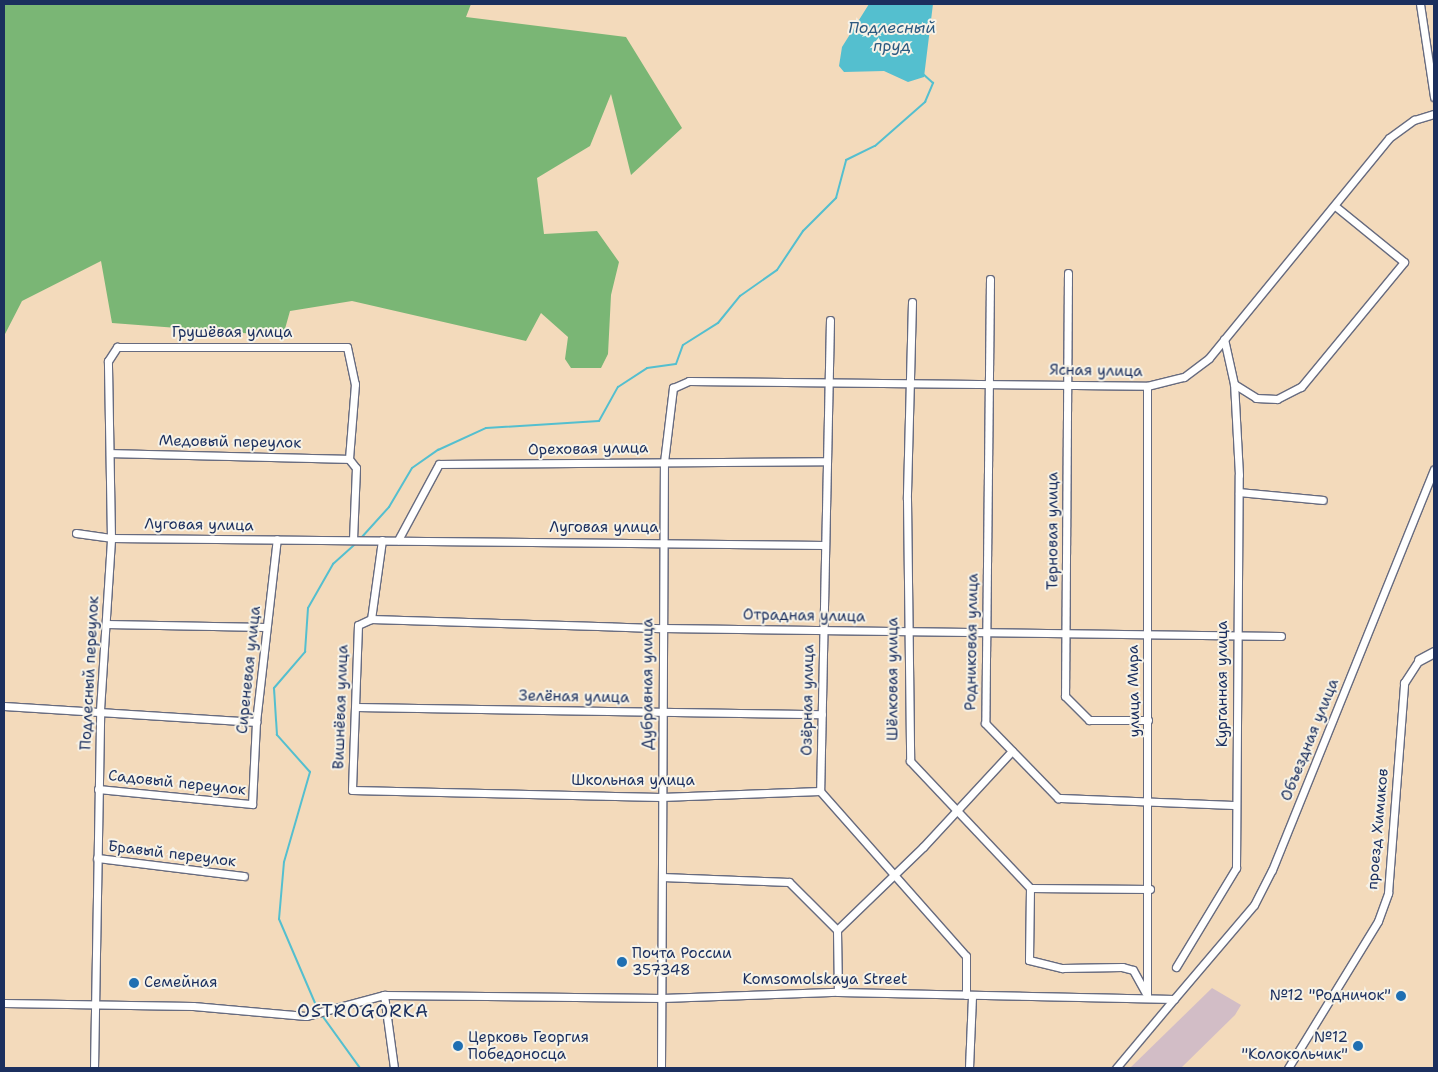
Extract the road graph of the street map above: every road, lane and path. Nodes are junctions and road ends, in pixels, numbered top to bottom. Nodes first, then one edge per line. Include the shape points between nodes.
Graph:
1 (1420, 4) edge
2 (1434, 97) edge
3 (1434, 114) edge
4 (1335, 206) junction
5 (1068, 273) dead end
6 (990, 279) dead end
7 (912, 302) dead end
8 (830, 320) dead end
9 (1224, 339) junction
10 (117, 347) joint
11 (689, 381) joint
12 (911, 382) junction
13 (992, 382) junction
14 (827, 383) junction
15 (1068, 383) junction
16 (1234, 384) junction
17 (1147, 386) junction
18 (110, 453) junction
19 (349, 459) junction
20 (824, 461) junction
21 (664, 462) junction
22 (1434, 468) edge
23 (1239, 492) junction
24 (1323, 500) dead end
25 (76, 533) dead end
26 (111, 538) junction
27 (277, 539) junction
28 (353, 540) junction
29 (382, 540) junction
30 (398, 540) junction
31 (663, 542) junction
32 (825, 545) junction
33 (371, 619) junction
34 (106, 624) junction
35 (266, 627) junction
36 (662, 628) junction
37 (823, 630) junction
38 (907, 630) junction
39 (986, 631) junction
40 (1066, 632) junction
41 (1147, 634) junction
42 (1236, 634) junction
43 (1281, 636) dead end
44 (1434, 652) edge
45 (1419, 660) joint
46 (4, 706) edge
47 (356, 707) junction
48 (100, 710) junction
49 (662, 712) junction
50 (822, 714) junction
51 (1148, 720) junction
52 (256, 722) junction
53 (1012, 751) junction
54 (98, 789) junction
55 (820, 791) junction
56 (445, 793) joint
57 (661, 797) junction
58 (1148, 803) junction
59 (252, 804) joint
60 (1236, 805) junction
61 (957, 811) junction
62 (97, 858) junction
63 (893, 875) junction
64 (244, 876) dead end
65 (662, 877) junction
66 (1030, 888) junction
67 (1150, 888) junction
68 (837, 930) junction
69 (1176, 967) dead end
70 (838, 992) junction
71 (384, 995) junction
72 (969, 995) junction
73 (1147, 996) junction
74 (662, 998) junction
75 (1174, 999) junction
76 (4, 1003) edge
77 (95, 1004) junction
78 (94, 1068) edge
79 (394, 1068) edge
80 (661, 1068) edge
81 (969, 1068) edge
82 (1116, 1068) edge
83 (1288, 1068) edge

1 - 2 street
3 - 4 street, Ясная улица via 1414,120 1389,138
4 - 9 street, Ясная улица
4 - 16 street via 1404,262 1301,387 1277,399 1256,398
5 - 15 street, Терновая улица
6 - 13 street, Родниковая улица
7 - 12 street, Шёлковая улица
8 - 14 street, Озёрная улица
9 - 16 street, Курганная улица
9 - 17 street, Ясная улица via 1209,358 1184,377
10 - 18 street, Подлесный переулок via 108,361
10 - 19 street, Грушёвая улица via 348,347 355,384
11 - 14 street, Ясная улица
11 - 21 street, Дубравная улица via 673,388 670,395
12 - 13 street, Ясная улица
12 - 14 street, Ясная улица
12 - 38 street, Шёлковая улица
13 - 15 street, Ясная улица
13 - 39 street, Родниковая улица
14 - 20 street, Озёрная улица
15 - 17 street, Ясная улица
15 - 40 street, Терновая улица
16 - 23 street, Курганная улица
17 - 41 street, улица Мира
18 - 19 street, Медовый переулок
18 - 26 street, Подлесный переулок
19 - 28 street via 356,468
20 - 21 street, Ореховая улица
20 - 32 street, Озёрная улица
21 - 30 street, Ореховая улица via 439,464
21 - 31 street, Дубравная улица
22 - 75 street, Объездная улица via 1272,870 1254,906
23 - 24 street
23 - 42 street, Курганная улица
25 - 26 street, Луговая улица
26 - 27 street, Луговая улица
26 - 34 street, Подлесный переулок
27 - 28 street, Луговая улица
27 - 35 street, Сиреневая улица
28 - 29 street, Луговая улица
29 - 30 street, Луговая улица
29 - 33 street
30 - 31 street, Луговая улица
31 - 32 street, Луговая улица
31 - 36 street, Дубравная улица
32 - 37 street, Озёрная улица
33 - 36 street, Отрадная улица
33 - 47 street, Вишнёвая улица via 358,625
34 - 35 street
34 - 48 street, Подлесный переулок
35 - 52 street, Сиреневая улица
36 - 37 street, Отрадная улица
36 - 49 street, Дубравная улица
37 - 38 street, Отрадная улица
37 - 50 street, Озёрная улица
38 - 39 street, Отрадная улица
38 - 61 street, Шёлковая улица via 910,761
39 - 40 street, Отрадная улица
39 - 53 street, Родниковая улица via 985,723
40 - 41 street, Отрадная улица
40 - 51 street, Терновая улица via 1065,696 1090,720
41 - 42 street, Отрадная улица
41 - 51 street, улица Мира
42 - 43 street, Отрадная улица
42 - 60 street, Курганная улица
44 - 45 street
45 - 83 street, проезд Химиков via 1404,683 1388,893 1378,921
46 - 48 street
47 - 49 street, Зелёная улица
47 - 56 street, Вишнёвая улица via 352,790
48 - 52 street
48 - 54 street, Подлесный переулок
49 - 50 street, Зелёная улица
49 - 57 street, Дубравная улица
50 - 55 street, Озёрная улица
51 - 58 street, улица Мира
52 - 59 street, Сиреневая улица
53 - 58 street, Родниковая улица via 1058,798
53 - 61 street
54 - 59 street, Садовый переулок
54 - 62 street, Подлесный переулок
55 - 57 street, Школьная улица
55 - 63 street
56 - 57 street, Школьная улица
57 - 65 street, Дубравная улица
58 - 60 street, Родниковая улица
58 - 67 street, улица Мира
60 - 69 street, Курганная улица via 1236,868
61 - 63 street
61 - 66 street, Шёлковая улица
62 - 64 street, Бравый переулок
62 - 77 street, Подлесный переулок
63 - 68 street
63 - 72 street via 966,956
65 - 68 street via 789,882
65 - 74 street, Дубравная улица
66 - 67 street
66 - 73 street via 1029,960 1062,968 1122,967 1133,970
67 - 73 street, улица Мира
68 - 70 street
70 - 72 street, Komsomolskaya Street
70 - 74 street, Komsomolskaya Street
71 - 74 street, Komsomolskaya Street
71 - 77 street, Komsomolskaya Street via 306,1016 193,1006
71 - 79 street
72 - 73 street, Komsomolskaya Street
72 - 81 street
73 - 75 street, Komsomolskaya Street
74 - 80 street, Дубравная улица
75 - 82 street, Объездная улица
76 - 77 street
77 - 78 street, Подлесный переулок

